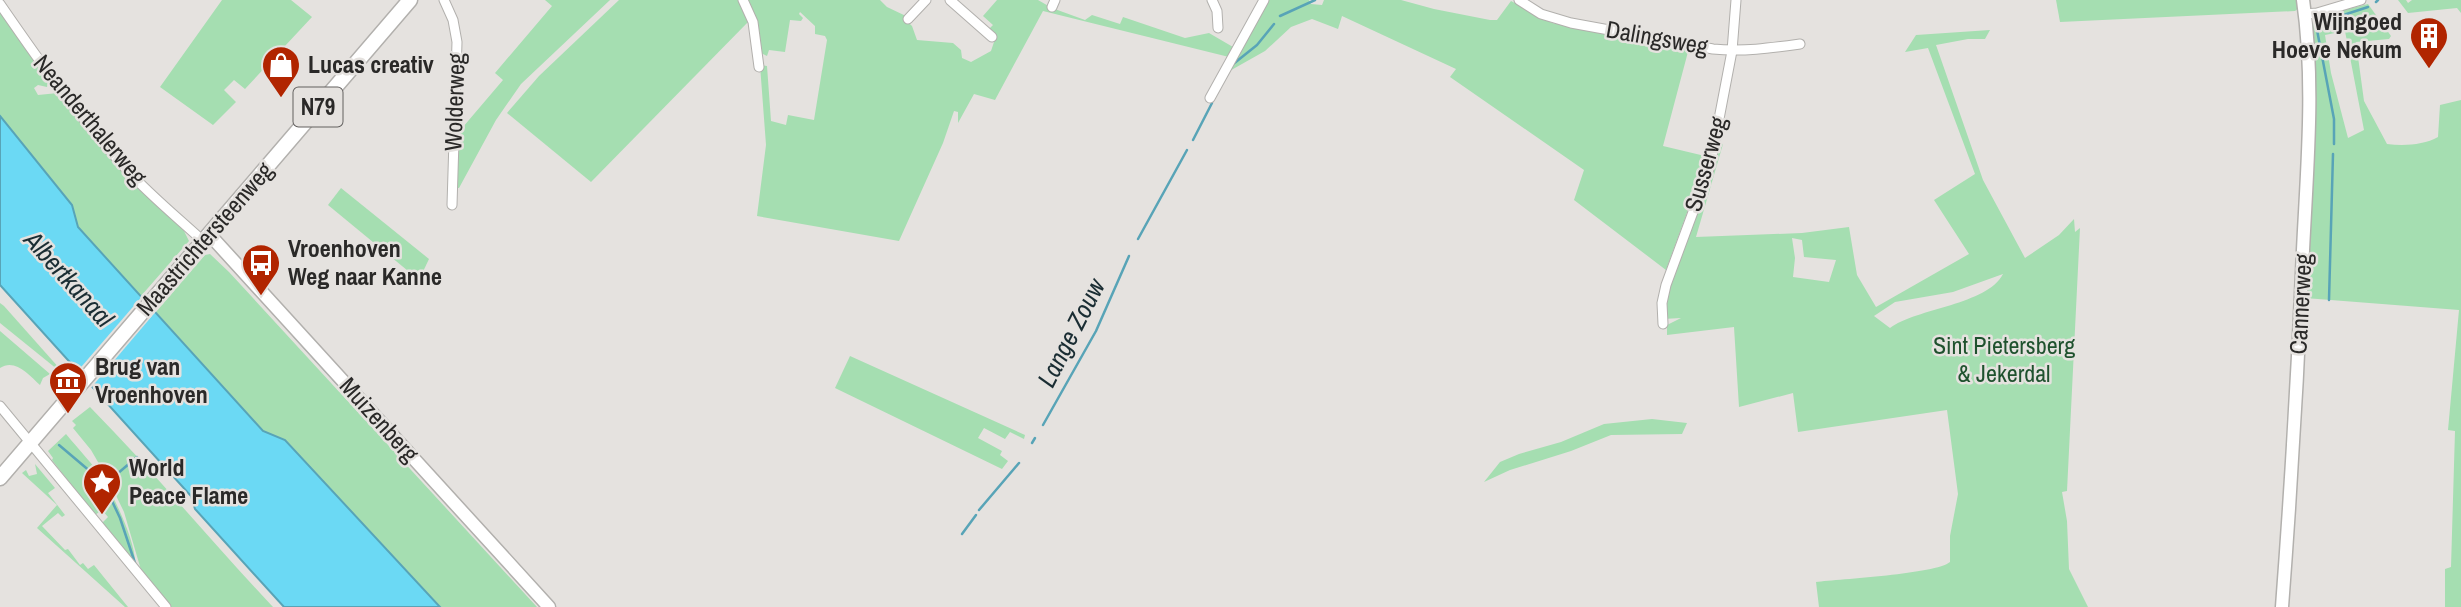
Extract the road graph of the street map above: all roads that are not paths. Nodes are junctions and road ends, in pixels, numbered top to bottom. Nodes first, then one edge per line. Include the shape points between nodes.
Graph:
1 (410, 0) edge
2 (444, 0) edge
3 (743, 0) edge
4 (926, 0) edge
5 (950, 0) edge
6 (1212, 0) edge
7 (1264, 0) edge
8 (1519, 0) edge
9 (1736, 0) edge
10 (2361, 0) edge
11 (0, 4) edge
12 (2304, 7) edge
13 (908, 19) dead end
14 (1218, 27) dead end
15 (992, 37) dead end
16 (1800, 44) dead end
17 (1732, 51) junction
18 (759, 67) dead end
19 (1210, 98) dead end
20 (452, 205) dead end
21 (206, 237) junction
22 (1663, 324) dead end
23 (0, 406) edge
24 (29, 443) junction
25 (0, 478) edge
26 (166, 607) edge
27 (549, 607) edge
28 (2282, 607) edge

1 - 21 main road, Maastrichtersteenweg / N79
2 - 20 street, Wolderweg via 457,42
3 - 18 street via 753,22
4 - 13 street
5 - 15 street
6 - 14 street
7 - 19 street
8 - 17 street, Dalingsweg via 1541,14 1571,23
9 - 17 street, Susserweg
10 - 12 street via 2317,13
11 - 21 street, Neanderthalerweg via 100,141 188,228
12 - 28 main road, Cannerweg via 2310,120
16 - 17 street, Dalingsweg
17 - 22 street, Susserweg via 1710,166 1666,285
21 - 24 main road, Maastrichtersteenweg / N79
21 - 27 main road, Muizenberg
23 - 24 street
24 - 25 main road, Maastrichtersteenweg / N79
24 - 26 street

